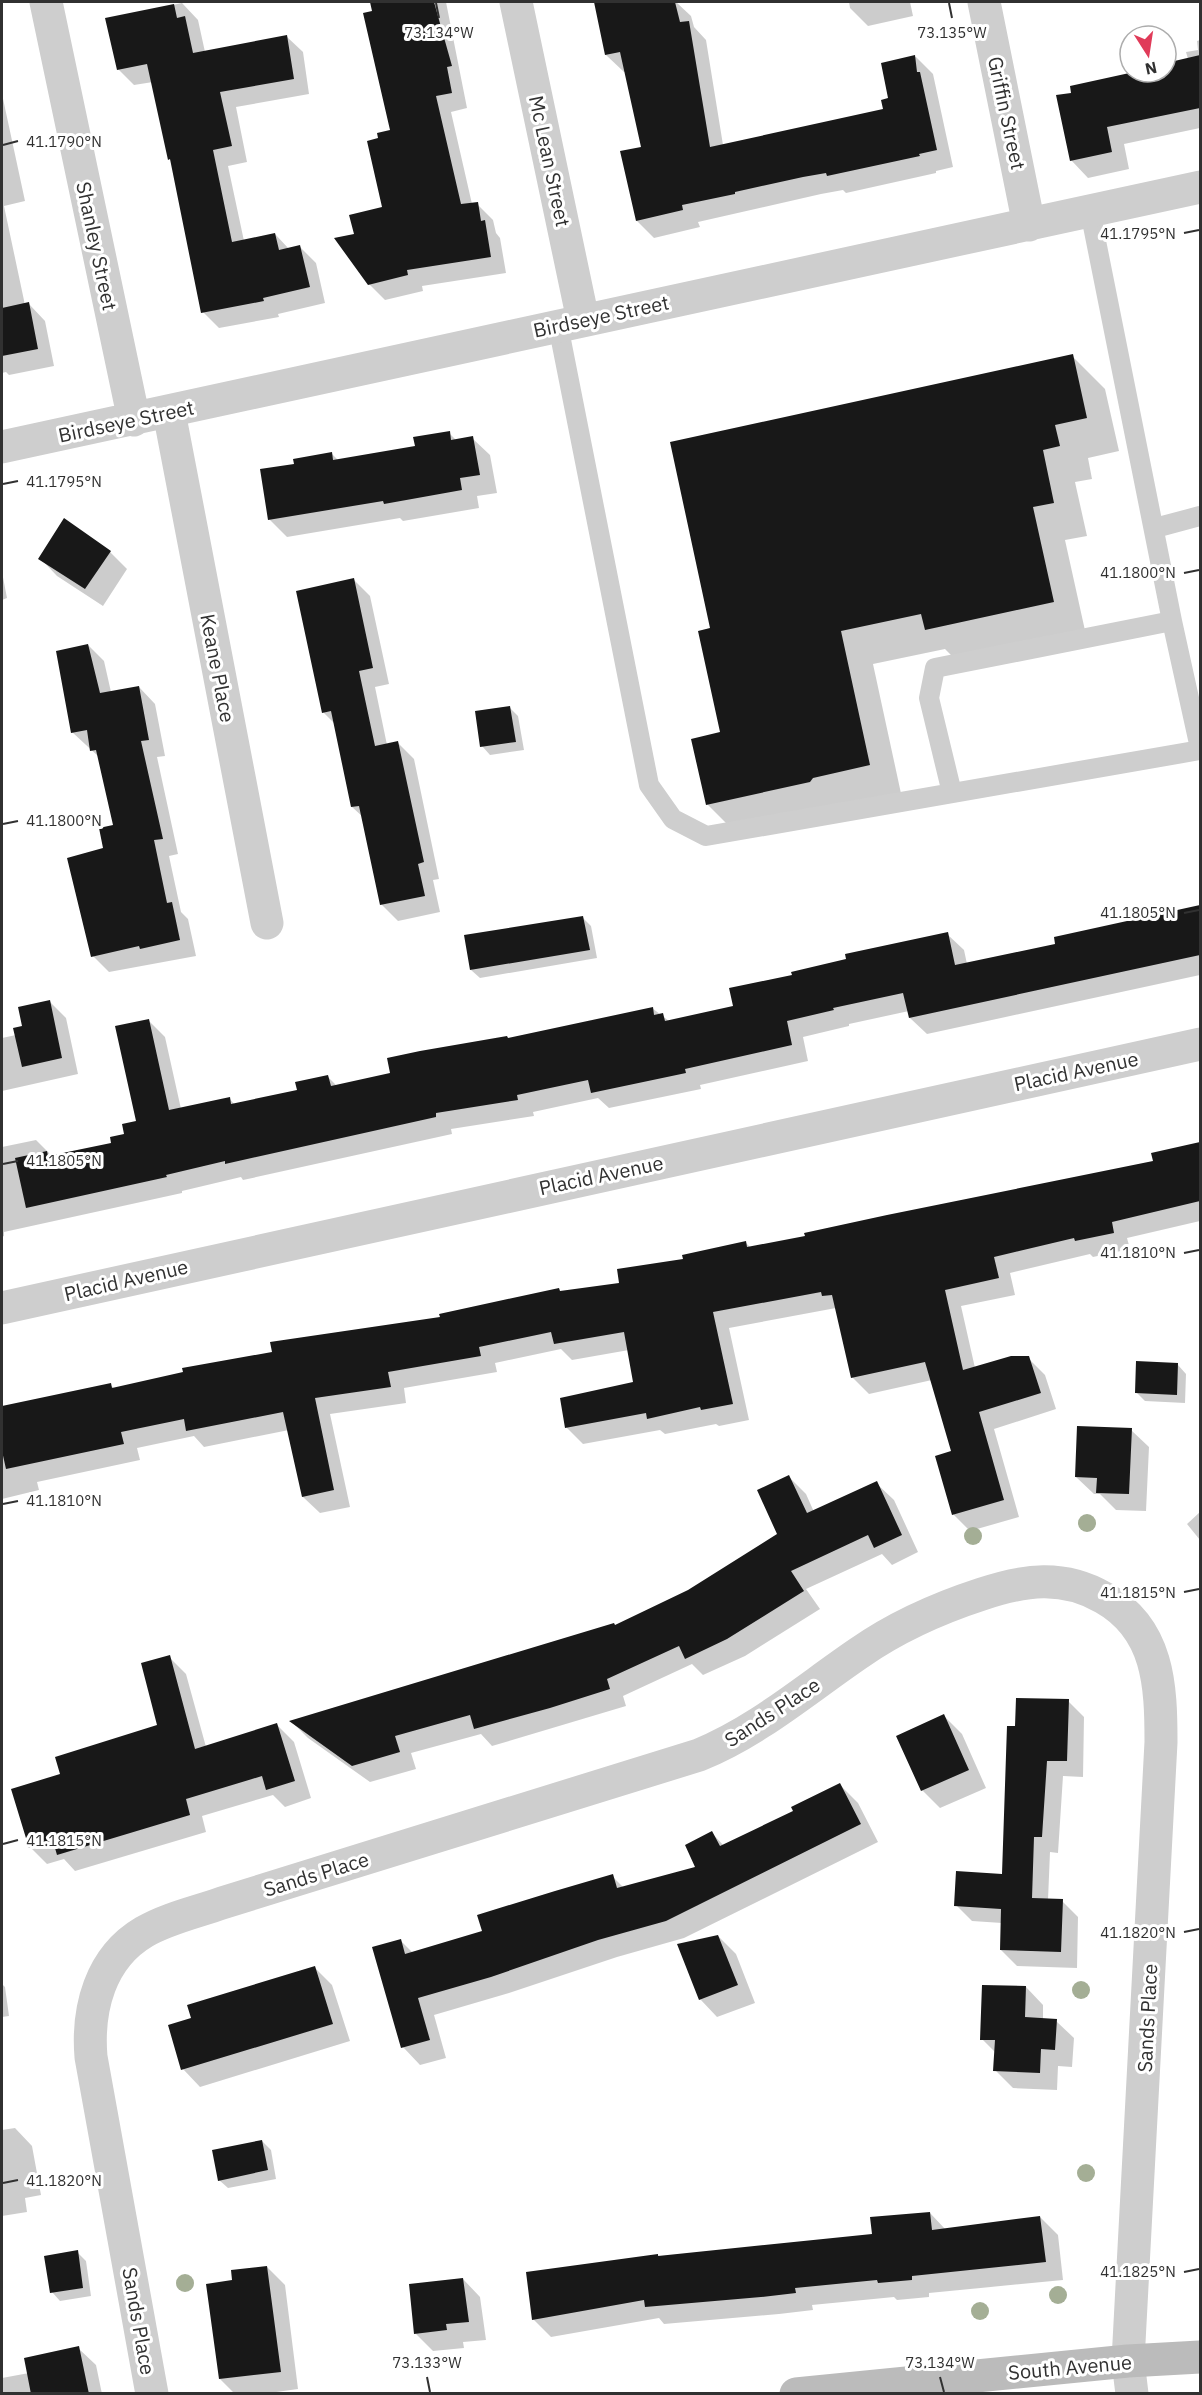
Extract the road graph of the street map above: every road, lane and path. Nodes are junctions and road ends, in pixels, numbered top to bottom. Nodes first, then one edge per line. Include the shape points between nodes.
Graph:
1 (46, 2) edge
2 (516, 2) edge
3 (984, 2) edge
4 (1200, 187) edge
5 (1090, 211) junction
6 (1029, 225) junction
7 (570, 322) junction
8 (169, 412) junction
9 (134, 420) junction
10 (2, 447) edge
11 (1200, 516) edge
12 (1155, 528) junction
13 (1172, 621) junction
14 (1200, 749) edge
15 (952, 793) junction
16 (267, 923) dead end
17 (1200, 1044) edge
18 (2, 1308) edge
19 (1200, 2357) edge
20 (1128, 2361) junction
21 (152, 2394) edge
22 (796, 2394) edge
23 (1132, 2394) edge

1 - 9 street, Shanley Street
2 - 7 street, Mc Lean Street
3 - 6 street, Griffin Street
4 - 5 street, Birdseye Street
5 - 6 street, Birdseye Street
5 - 12 lane
6 - 7 street, Birdseye Street
7 - 8 street, Birdseye Street
7 - 15 lane via 649,785 673,819 706,836
8 - 9 street, Birdseye Street
8 - 16 street, Keane Place
9 - 10 street, Birdseye Street
11 - 12 lane
12 - 13 lane
13 - 14 lane
13 - 15 lane via 936,668 929,698
14 - 15 lane
17 - 18 street, Placid Avenue
19 - 20 main road, South Avenue
20 - 21 street, Sands Place via 1161,1696 1150,1650 1122,1610 1094,1592 1041,1581 1022,1582 957,1602 908,1624 861,1652 750,1731 699,1755 222,1903 163,1924 130,1942 117,1955 98,1990 89,2035
20 - 22 main road, South Avenue
20 - 23 street, Sands Place

